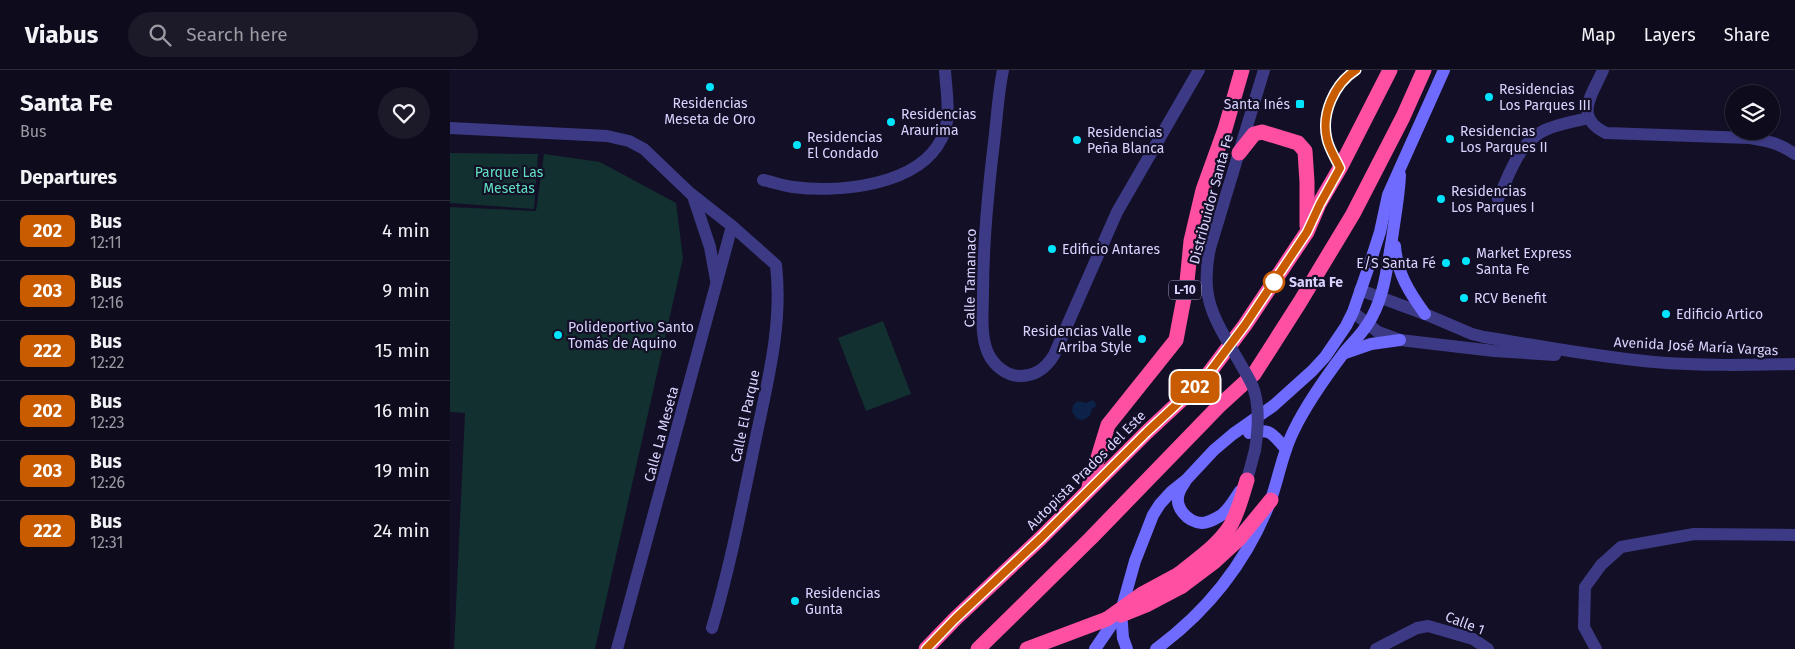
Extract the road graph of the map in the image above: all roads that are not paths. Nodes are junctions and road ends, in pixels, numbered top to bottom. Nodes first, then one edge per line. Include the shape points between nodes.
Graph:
1 (944, 70) edge
2 (1003, 70) edge
3 (1199, 70) edge
4 (1242, 70) edge
5 (1264, 70) edge
6 (1390, 70) edge
7 (1424, 70) edge
8 (1444, 70) edge
9 (1603, 70) edge
10 (1589, 118) junction
11 (450, 128) edge
12 (1239, 153) junction
13 (1795, 154) edge
14 (1400, 168) junction
15 (763, 180) dead end
16 (693, 196) junction
17 (1498, 199) dead end
18 (1395, 216) junction
19 (732, 226) junction
20 (1307, 232) junction
21 (716, 284) junction
22 (1360, 290) junction
23 (1380, 298) junction
24 (1353, 312) junction
25 (1425, 314) junction
26 (1368, 325) junction
27 (1400, 340) junction
28 (1343, 354) junction
29 (1595, 355) junction
30 (1795, 364) edge
31 (1286, 449) junction
32 (1214, 450) junction
33 (1186, 480) junction
34 (1247, 480) junction
35 (1088, 491) junction
36 (1270, 500) junction
37 (1795, 535) edge
38 (1121, 611) junction
39 (1107, 619) junction
40 (712, 628) dead end
41 (617, 649) edge
42 (926, 649) edge
43 (978, 649) edge
44 (1027, 649) edge
45 (1095, 649) edge
46 (1127, 649) edge
47 (1156, 649) edge
48 (1376, 649) edge
49 (1488, 649) edge
50 (1596, 649) edge

1 - 15 street via 947,122 942,138 930,155 902,175 846,188 790,187
2 - 3 street, Calle Tamanaco via 987,201 983,264 984,340 988,354 1003,371 1018,376 1040,372 1054,355 1117,212
4 - 35 highway, L-10 via 1203,190 1191,240 1176,340 1108,426
5 - 12 street, Distribuidor Santa Fe
6 - 20 highway, Autopista Prados del Este / L-10
7 - 43 highway via 1353,214 1254,374
8 - 14 street
9 - 10 street via 1587,106
10 - 13 street via 1594,127 1606,133 1750,138 1774,142
10 - 17 street via 1548,128 1534,137 1518,156
11 - 16 street, Calle El Parque via 607,136 629,141 644,149
12 - 20 highway via 1254,134 1262,132 1298,143 1305,151
12 - 34 street, Distribuidor Santa Fe, bridge via 1210,248 1206,289 1216,321 1254,387 1258,427
14 - 18 street
14 - 22 street via 1388,195 1380,232
16 - 19 street, Calle El Parque
16 - 21 street via 710,247
18 - 23 street
18 - 25 street via 1398,268 1405,285
19 - 21 street, Calle La Meseta
19 - 40 street, Calle El Parque via 776,265 776,326 774,351 727,575
20 - 35 highway, Autopista Prados del Este / L-10 via 1206,377
21 - 41 street, Calle La Meseta
22 - 23 street, Avenida José María Vargas
22 - 24 street
23 - 25 street, Avenida José María Vargas
23 - 26 street
24 - 26 street, Avenida José María Vargas
24 - 32 street via 1312,371 1273,406
25 - 29 street, Avenida José María Vargas via 1472,334
26 - 27 street, Avenida José María Vargas
26 - 28 street
27 - 28 street via 1371,344
27 - 29 street, Avenida José María Vargas via 1531,354
28 - 31 street via 1314,394
29 - 30 street, Avenida José María Vargas via 1656,362
31 - 32 street via 1271,432 1262,430 1248,433
31 - 36 street
32 - 33 street
33 - 34 street via 1179,492 1180,510 1186,517 1203,523 1222,515
33 - 38 street via 1170,492 1153,515 1135,561
34 - 39 highway, bridge via 1229,528 1211,548 1179,574 1142,594
35 - 42 highway, Autopista Prados del Este / L-10
36 - 39 highway, bridge via 1239,539 1182,586 1131,612
36 - 47 street via 1255,538 1231,575 1196,617
37 - 50 street via 1694,534 1621,547 1601,565 1585,587 1584,627
38 - 45 street
38 - 46 street
39 - 44 highway
48 - 49 street, Calle 1 via 1417,628 1428,626 1473,639

